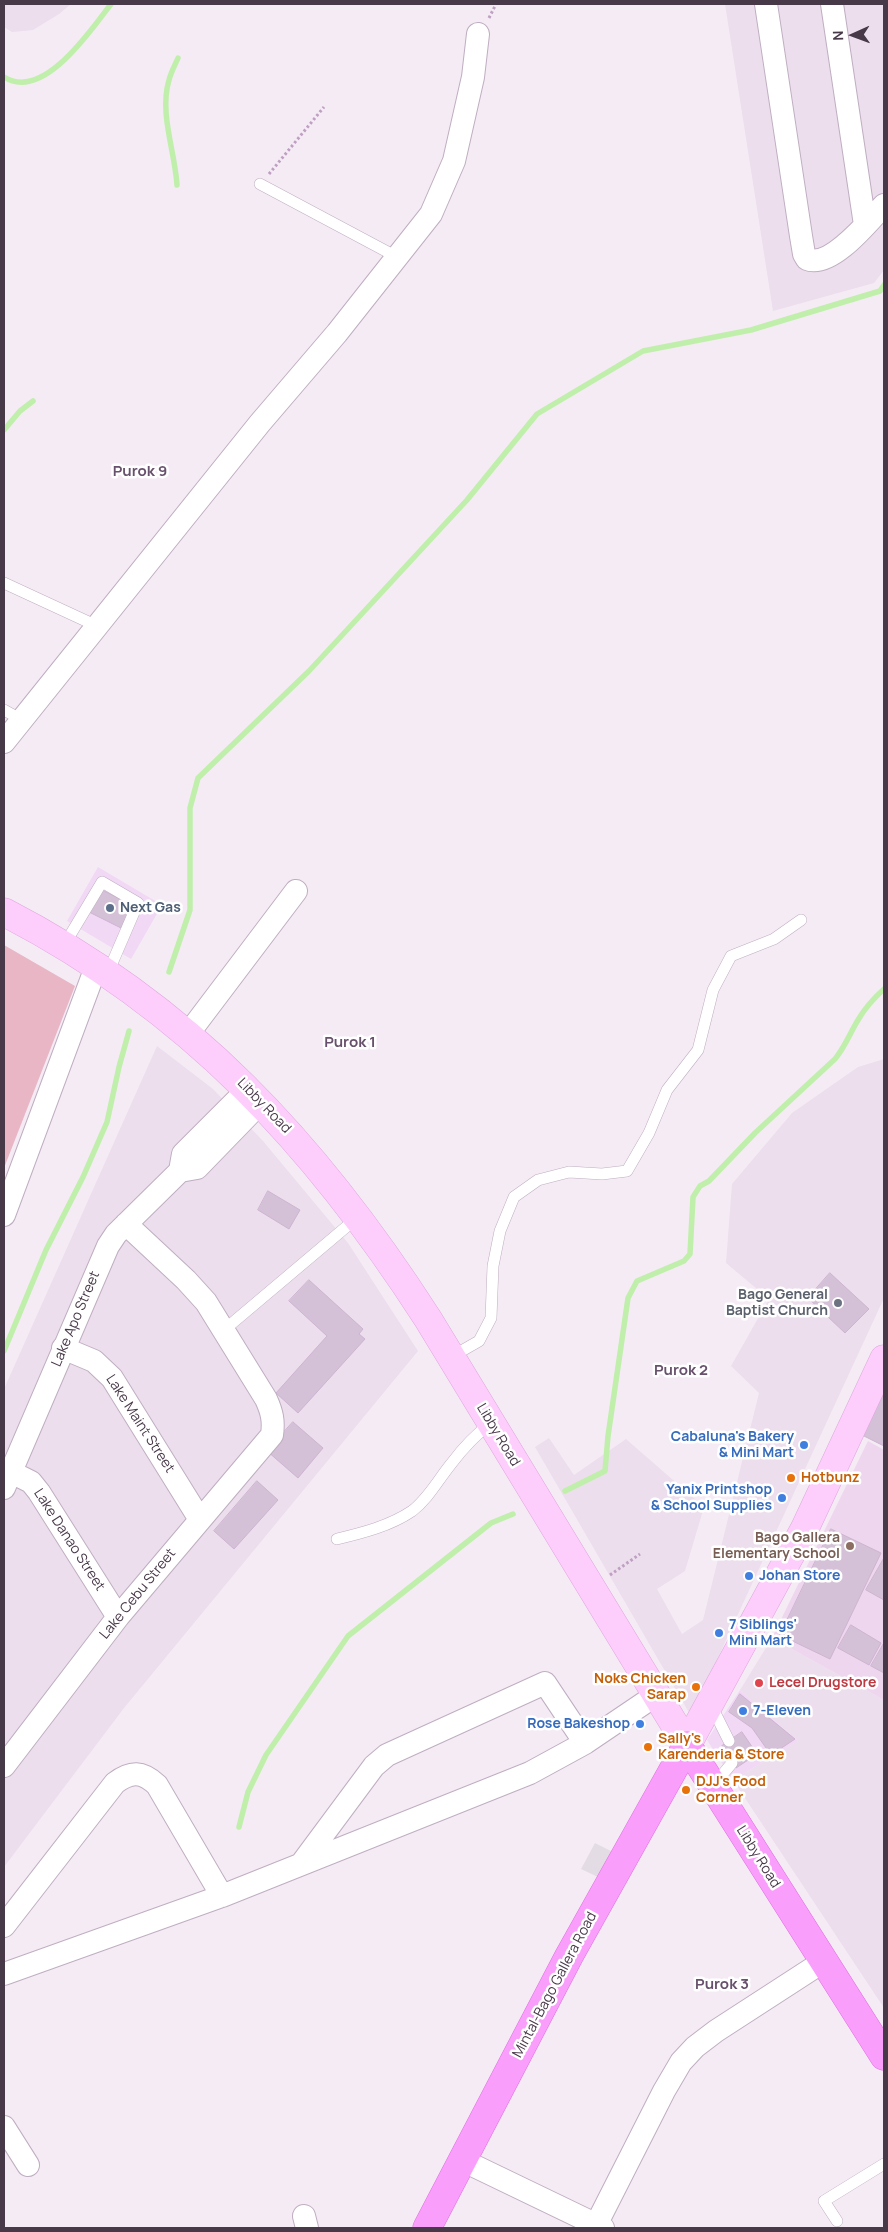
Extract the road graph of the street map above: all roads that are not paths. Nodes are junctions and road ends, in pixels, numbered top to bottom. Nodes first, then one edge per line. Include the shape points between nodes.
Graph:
1 (766, 4) edge
2 (832, 4) edge
3 (478, 34) dead end
4 (260, 184) road end
5 (884, 205) edge
6 (865, 225) junction
7 (397, 257) junction
8 (4, 583) edge
9 (97, 626) junction
10 (13, 715) edge
11 (4, 742) edge
12 (296, 891) dead end
13 (4, 912) edge
14 (801, 920) dead end
15 (63, 947) junction
16 (101, 971) junction
17 (188, 1034) junction
18 (254, 1095) junction
19 (4, 1215) edge
20 (358, 1217) junction
21 (126, 1224) junction
22 (224, 1330) junction
23 (63, 1348) junction
24 (450, 1357) junction
25 (884, 1358) edge
26 (491, 1423) junction
27 (7, 1480) edge
28 (200, 1518) junction
29 (337, 1539) dead end
30 (118, 1617) junction
31 (656, 1695) junction
32 (710, 1703) junction
33 (729, 1741) dead end
34 (585, 1743) junction
35 (687, 1745) junction
36 (732, 1763) dead end
37 (4, 1766) edge
38 (713, 1786) junction
39 (302, 1863) junction
40 (222, 1896) junction
41 (4, 1926) edge
42 (824, 1961) junction
43 (4, 1974) edge
44 (884, 2056) edge
45 (4, 2127) edge
46 (464, 2161) junction
47 (884, 2164) edge
48 (28, 2165) dead end
49 (837, 2221) dead end
50 (599, 2227) edge
51 (427, 2228) edge

1 - 6 street via 804,254 811,260 824,259
2 - 6 street
3 - 7 street via 473,77 454,161 430,214
4 - 7 lane
5 - 6 street
7 - 9 street
8 - 9 lane
9 - 10 street
10 - 11 street
12 - 17 street
13 - 15 main road, Libby Road
14 - 24 lane via 774,939 730,956 713,990 698,1050 667,1090 628,1171 602,1174 569,1172 538,1180 514,1197 500,1231 491,1318 479,1341
15 - 16 main road, Libby Road
15 - 16 lane via 102,882 138,903
16 - 17 main road, Libby Road
16 - 19 street
17 - 18 main road, Libby Road
18 - 20 main road, Libby Road via 308,1154
18 - 21 street, Lake Apo Street via 197,1168 180,1171
20 - 22 lane
20 - 24 main road, Libby Road via 395,1267
21 - 22 street via 186,1280
21 - 23 street, Lake Apo Street via 108,1246
22 - 28 street, Lake Cebu Street via 266,1399 274,1424 264,1446
23 - 27 street, Lake Apo Street
23 - 28 street, Lake Maint Street via 94,1361 112,1378
24 - 26 main road, Libby Road
25 - 32 main road via 805,1528
26 - 29 lane via 464,1447 428,1496 412,1510 374,1529
26 - 31 main road, Libby Road
27 - 30 street, Lake Danao Street via 31,1482
28 - 30 street, Lake Cebu Street
30 - 37 street, Lake Cebu Street
31 - 34 street
31 - 35 main road, Libby Road
32 - 33 lane
32 - 35 main road
34 - 39 street via 530,1772
34 - 39 street via 545,1683 387,1755 374,1766
35 - 38 main road, Libby Road
35 - 46 main road, Mintal-Bago Gallera Road via 569,1956
36 - 38 lane
38 - 42 main road, Libby Road
39 - 40 street
40 - 41 street via 157,1785 148,1777 125,1775 115,1783
40 - 43 street
42 - 44 main road, Libby Road
42 - 50 street via 716,2031 695,2046 681,2062
45 - 48 street
46 - 50 street
46 - 51 main road, Mintal-Bago Gallera Road
47 - 49 lane via 824,2201

